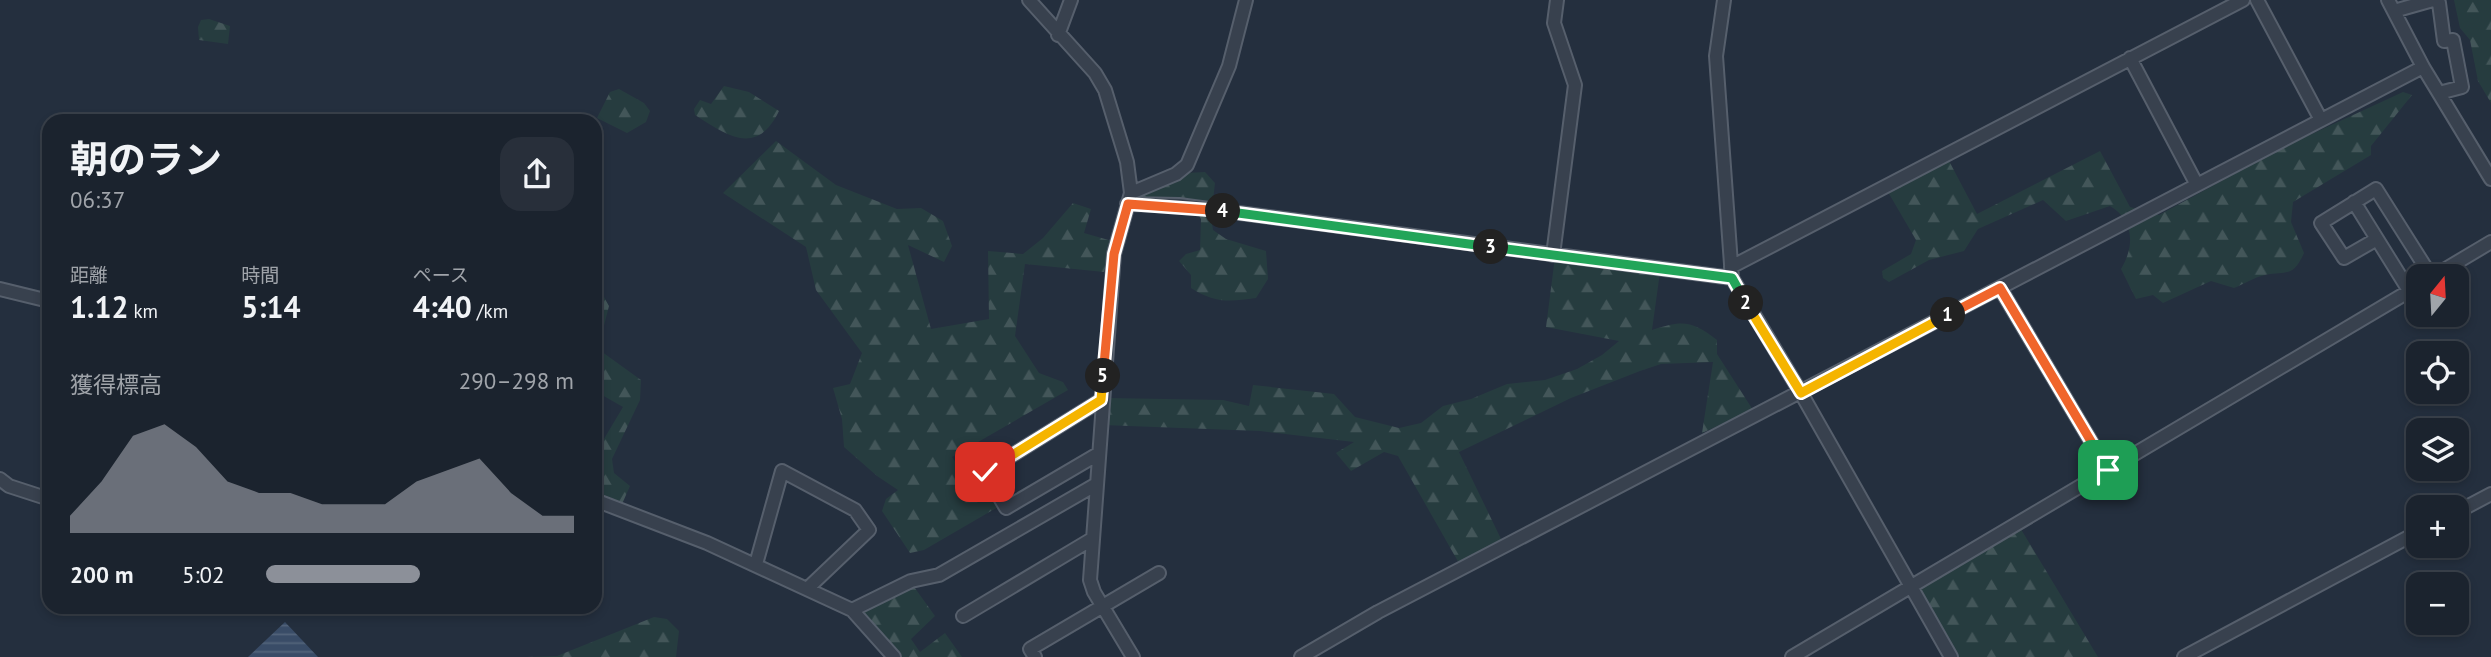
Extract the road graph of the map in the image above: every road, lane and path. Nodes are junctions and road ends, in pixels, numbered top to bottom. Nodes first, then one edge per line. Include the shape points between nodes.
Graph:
1 (1028, 0) edge
2 (1071, 0) edge
3 (1246, 0) edge
4 (1556, 0) edge
5 (1724, 0) edge
6 (2243, 0) edge
7 (2257, 0) edge
8 (2391, 5) edge
9 (1058, 35) junction
10 (2130, 58) junction
11 (2423, 67) junction
12 (2439, 93) junction
13 (2321, 120) junction
14 (2491, 179) edge
15 (2197, 185) junction
16 (1129, 198) junction
17 (2354, 202) junction
18 (2377, 239) junction
19 (2491, 242) edge
20 (1553, 255) junction
21 (2425, 264) edge
22 (2453, 264) edge
23 (1731, 273) junction
24 (2406, 278) edge
25 (2000, 288) junction
26 (0, 289) edge
27 (2406, 294) edge
28 (42, 299) edge
29 (1801, 393) junction
30 (1101, 400) junction
31 (1098, 454) junction
32 (2108, 470) junction
33 (0, 479) edge
34 (1095, 485) junction
35 (2491, 494) edge
36 (42, 497) edge
37 (602, 502) edge
38 (2469, 506) edge
39 (2406, 538) edge
40 (1092, 539) junction
41 (756, 564) junction
42 (1159, 573) dead end
43 (1910, 585) junction
44 (807, 589) junction
45 (1102, 605) junction
46 (852, 610) junction
47 (962, 616) dead end
48 (894, 657) edge
49 (1035, 657) edge
50 (1133, 657) edge
51 (1301, 657) edge
52 (1792, 657) edge
53 (1951, 657) edge
54 (2184, 657) edge

1 - 9 street
2 - 9 street
3 - 16 street via 1229,66 1187,165
4 - 20 street via 1554,23 1575,85
5 - 23 street via 1716,56
6 - 10 street
7 - 13 street
8 - 11 street
8 - 12 street via 2433,0 2439,4 2444,41 2453,40 2462,87
9 - 16 street via 1105,90 1127,162
10 - 15 street
10 - 23 street
11 - 12 street
11 - 13 street
12 - 14 street
13 - 15 street
15 - 25 street
16 - 20 street
16 - 30 street via 1114,254
17 - 18 street
17 - 18 street via 2322,223 2344,258
17 - 21 street via 2376,190
18 - 24 street
19 - 22 street
20 - 23 street
23 - 29 street
25 - 29 street
25 - 32 street
26 - 28 street
27 - 32 street
29 - 43 street
29 - 51 street via 1378,612
30 - 31 street
30 - 31 street via 985,472 1006,508
31 - 34 street
32 - 43 street
33 - 36 street
34 - 40 street
34 - 46 street via 939,575 911,581
35 - 38 street
37 - 41 street
39 - 54 street
40 - 45 street via 1090,580
40 - 47 street
41 - 44 street
41 - 44 street via 782,471 855,510 869,530
42 - 45 street
43 - 52 street
43 - 53 street
44 - 46 street
45 - 49 street via 1030,649
45 - 50 street
46 - 48 street

